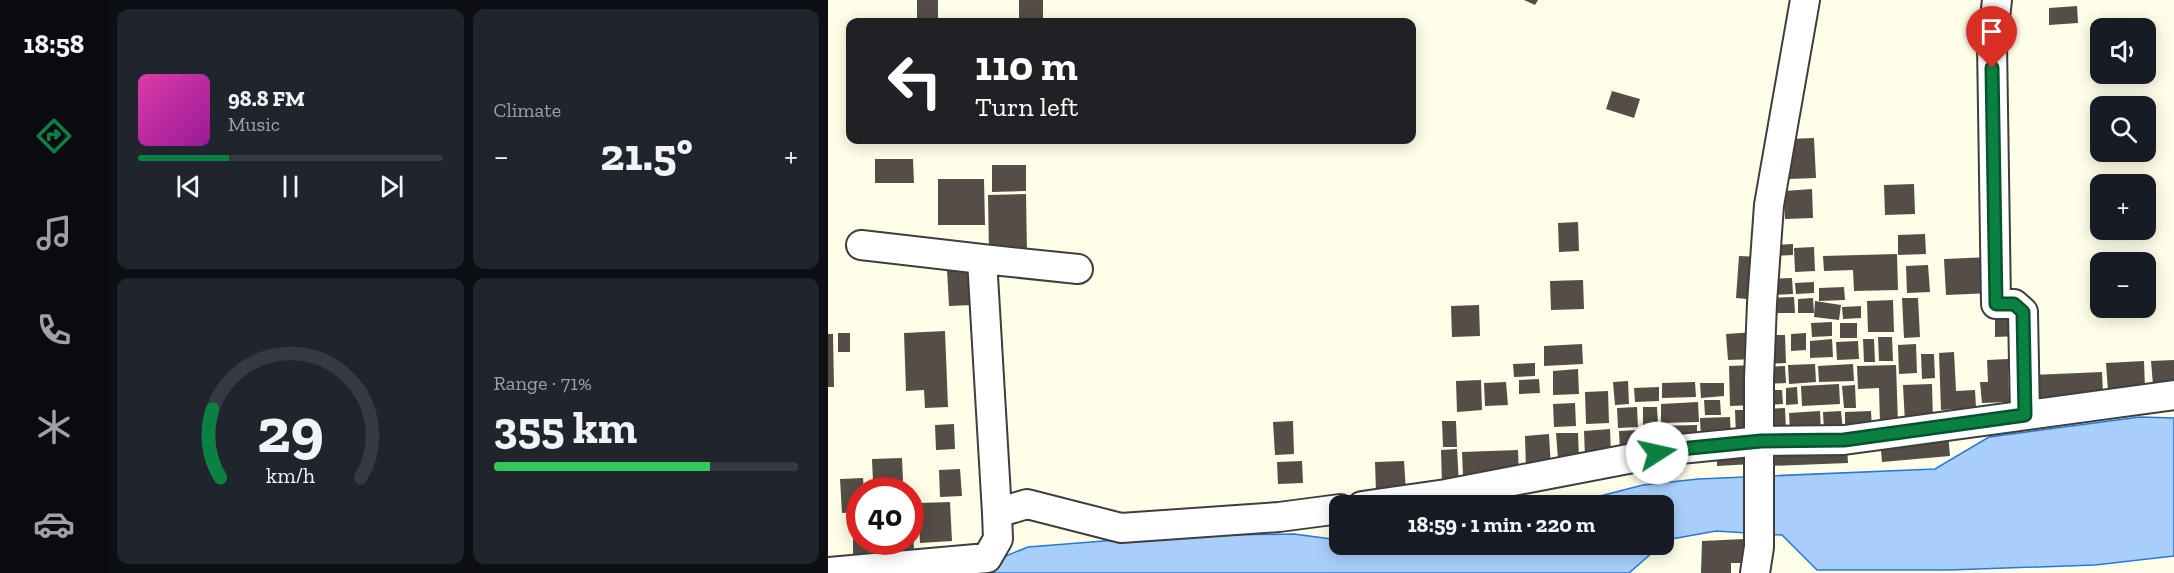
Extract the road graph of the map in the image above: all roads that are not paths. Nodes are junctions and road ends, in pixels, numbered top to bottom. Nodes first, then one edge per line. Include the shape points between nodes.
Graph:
1 (1805, 0) edge
2 (1997, 0) edge
3 (861, 245) dead end
4 (982, 259) junction
5 (1078, 269) dead end
6 (2174, 395) edge
7 (2025, 415) junction
8 (1760, 453) junction
9 (1439, 495) edge
10 (1329, 510) edge
11 (997, 513) junction
12 (1757, 560) edge
13 (828, 572) edge

1 - 8 street via 1769,205 1760,357
2 - 7 street via 1992,44 1996,304 2014,304 2023,312
3 - 4 street
4 - 5 street
4 - 11 street
6 - 7 street
7 - 8 street
8 - 9 street via 1680,449
8 - 12 street
10 - 11 street via 1121,528 1027,504
11 - 13 street via 998,539 987,558

